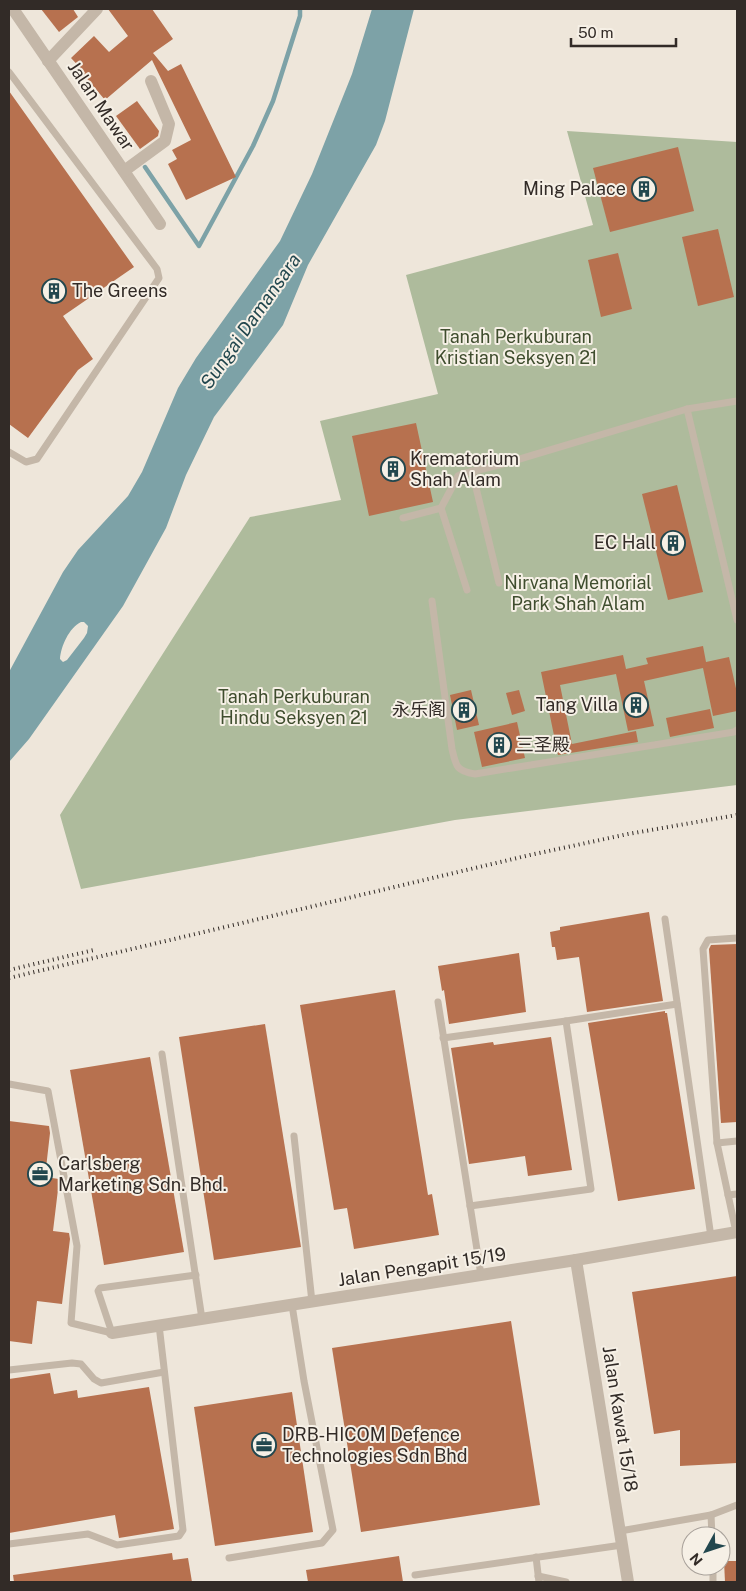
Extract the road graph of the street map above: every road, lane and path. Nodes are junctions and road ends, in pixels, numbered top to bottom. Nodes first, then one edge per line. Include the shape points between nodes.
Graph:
1 (13, 9) edge
2 (97, 9) edge
3 (48, 60) junction
4 (9, 72) edge
5 (151, 81) dead end
6 (124, 171) junction
7 (160, 224) dead end
8 (737, 402) edge
9 (687, 410) junction
10 (9, 452) edge
11 (472, 471) junction
12 (441, 508) junction
13 (403, 518) dead end
14 (499, 583) dead end
15 (733, 583) edge
16 (468, 590) dead end
17 (432, 601) dead end
18 (737, 620) edge
19 (737, 730) edge
20 (665, 919) dead end
21 (737, 938) edge
22 (438, 1002) dead end
23 (677, 1004) junction
24 (566, 1021) junction
25 (443, 1038) junction
26 (162, 1054) dead end
27 (9, 1084) edge
28 (294, 1136) dead end
29 (737, 1141) edge
30 (717, 1143) junction
31 (737, 1194) edge
32 (728, 1195) junction
33 (470, 1206) junction
34 (737, 1232) edge
35 (711, 1237) junction
36 (576, 1260) junction
37 (196, 1275) junction
38 (481, 1275) junction
39 (312, 1302) junction
40 (292, 1305) junction
41 (202, 1319) junction
42 (159, 1326) junction
43 (112, 1333) junction
44 (9, 1370) edge
45 (164, 1372) junction
46 (737, 1505) edge
47 (711, 1515) junction
48 (712, 1526) edge
49 (620, 1531) junction
50 (9, 1544) edge
51 (622, 1545) junction
52 (536, 1557) junction
53 (229, 1558) dead end
54 (414, 1575) dead end
55 (539, 1579) edge
56 (566, 1582) edge
57 (628, 1582) edge

1 - 3 street, Jalan Mawar
2 - 3 street
3 - 6 street, Jalan Mawar
4 - 10 lane via 157,269 159,278 37,459 26,462
5 - 6 street via 169,124 165,141
6 - 7 street, Jalan Mawar
8 - 9 lane
9 - 11 lane
9 - 15 lane
11 - 12 lane via 458,476
11 - 14 lane
12 - 13 lane
12 - 16 lane
15 - 18 lane
17 - 19 lane via 452,749 456,765 463,772 475,774
20 - 23 lane
21 - 30 lane via 708,940 703,948
22 - 25 lane
23 - 24 lane
23 - 35 lane
24 - 25 lane
24 - 33 lane via 591,1189
25 - 33 lane
26 - 37 lane
27 - 43 lane via 48,1091 77,1246 71,1323
28 - 39 lane
29 - 30 lane
30 - 32 lane
31 - 32 lane
32 - 34 lane
33 - 38 lane
34 - 35 street, Jalan Pengapit 15/19
35 - 36 street, Jalan Pengapit 15/19
36 - 38 street, Jalan Pengapit 15/19
36 - 49 street, Jalan Kawat 15/18
37 - 41 lane
37 - 43 lane via 100,1288 98,1291
38 - 39 street, Jalan Pengapit 15/19
39 - 40 street, Jalan Pengapit 15/19
40 - 41 street, Jalan Pengapit 15/19
40 - 53 lane via 333,1530 322,1543
41 - 42 street, Jalan Pengapit 15/19
42 - 43 street, Jalan Pengapit 15/19
42 - 45 lane
44 - 45 lane via 81,1364 101,1383
45 - 50 lane via 183,1530 179,1536 117,1545 88,1534
46 - 47 lane
47 - 48 lane
47 - 49 lane
49 - 51 street, Jalan Kawat 15/18
51 - 52 lane
51 - 57 street, Jalan Kawat 15/18
52 - 54 lane
52 - 55 lane
55 - 56 lane

